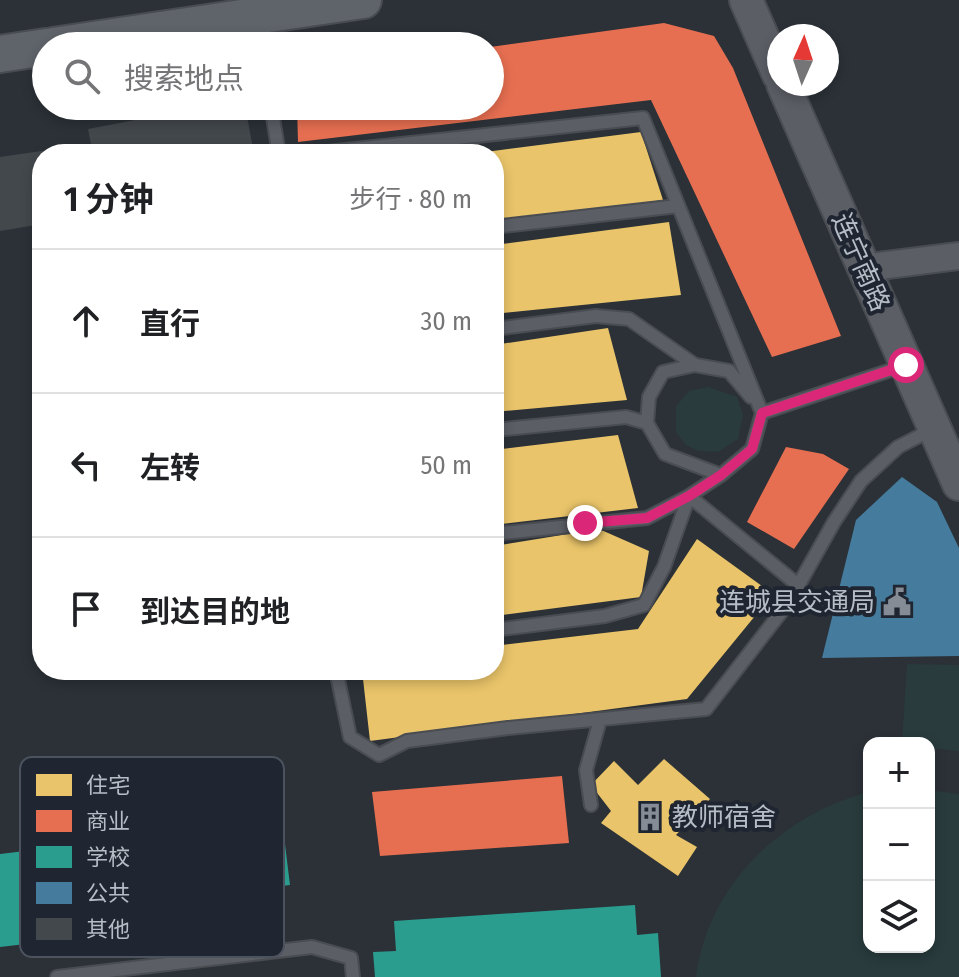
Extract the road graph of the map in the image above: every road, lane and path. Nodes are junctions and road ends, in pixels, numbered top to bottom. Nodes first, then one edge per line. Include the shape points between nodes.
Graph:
1 (363, 0) edge
2 (746, 0) edge
3 (260, 31) edge
4 (767, 48) edge
5 (32, 49) edge
6 (0, 54) edge
7 (788, 96) edge
8 (273, 120) edge
9 (277, 144) edge
10 (402, 144) edge
11 (678, 206) junction
12 (504, 226) edge
13 (959, 256) edge
14 (863, 268) junction
15 (504, 328) edge
16 (695, 365) junction
17 (906, 365) junction
18 (762, 413) junction
19 (647, 423) junction
20 (504, 429) edge
21 (934, 429) junction
22 (721, 475) junction
23 (959, 484) edge
24 (689, 496) junction
25 (504, 533) edge
26 (798, 585) junction
27 (504, 629) edge
28 (338, 680) edge
29 (600, 720) junction
30 (591, 805) dead end
31 (284, 950) edge
32 (227, 957) edge
33 (57, 977) edge
34 (353, 977) edge

1 - 3 main road
2 - 4 street
5 - 6 main road
7 - 14 street, 连宁南路
8 - 9 lane
10 - 11 lane via 643,118
11 - 12 lane
11 - 18 lane
13 - 14 street
14 - 17 street, 连宁南路
15 - 16 lane via 596,316 629,319
16 - 18 lane via 729,371
16 - 19 lane via 663,372 649,397
17 - 18 lane
17 - 21 street, 连宁南路
18 - 22 lane via 752,449
19 - 20 lane via 626,417
19 - 22 lane via 665,454
21 - 23 street, 连宁南路
21 - 26 lane via 898,447 861,481
22 - 24 lane
24 - 25 lane via 647,518
24 - 26 lane
24 - 27 lane via 644,605 605,616
26 - 29 lane via 706,709
28 - 29 lane via 350,737 379,755 407,741
29 - 30 lane via 586,770
31 - 34 lane via 312,947 351,958
32 - 33 lane

